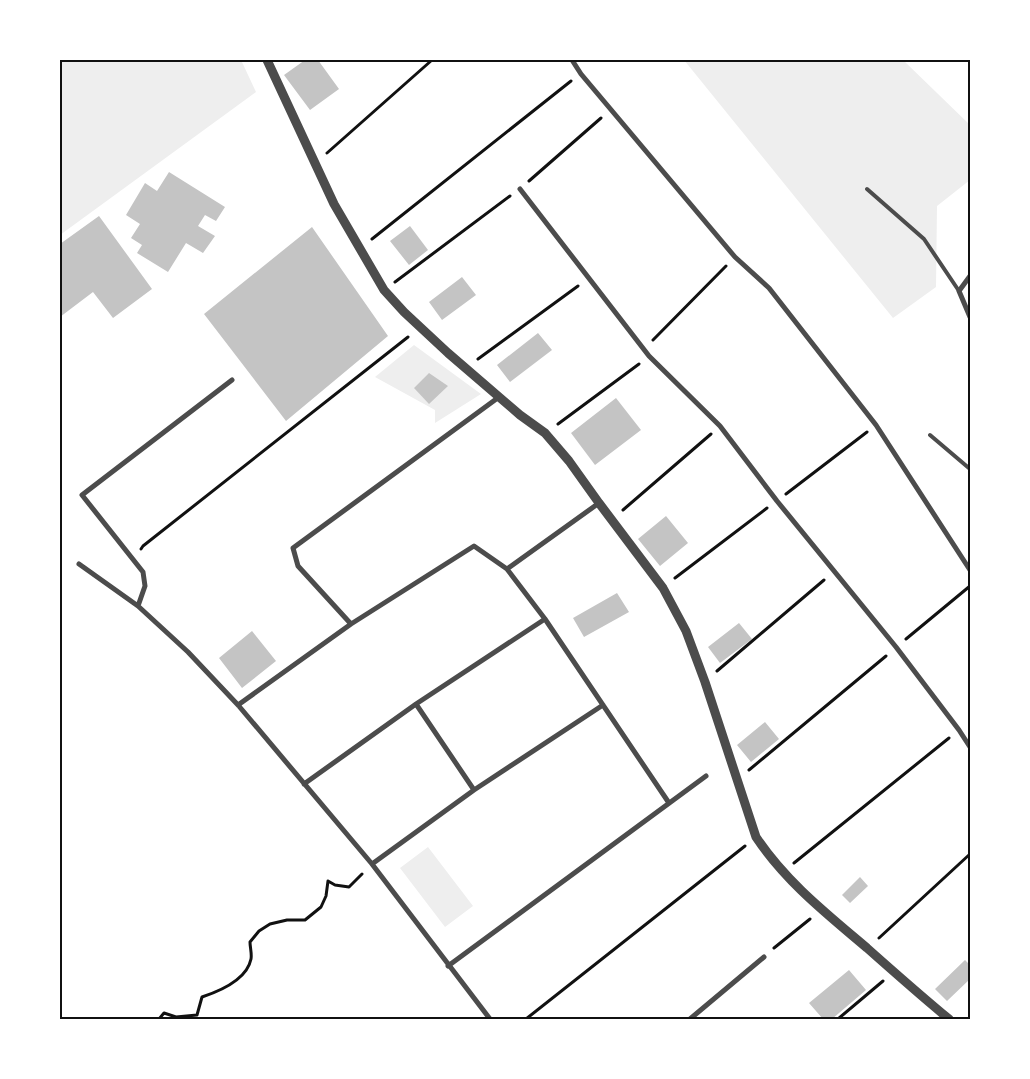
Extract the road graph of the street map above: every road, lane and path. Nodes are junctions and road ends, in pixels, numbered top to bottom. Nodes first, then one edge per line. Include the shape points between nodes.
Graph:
1 (267, 60) edge
2 (432, 60) edge
3 (572, 60) edge
4 (581, 74) junction
5 (612, 109) junction
6 (315, 163) junction
7 (520, 189) junction
8 (867, 189) dead end
9 (360, 248) junction
10 (735, 257) junction
11 (970, 276) edge
12 (589, 277) junction
13 (384, 290) junction
14 (959, 291) junction
15 (970, 317) edge
16 (420, 327) junction
17 (644, 349) junction
18 (649, 356) junction
19 (466, 369) junction
20 (232, 380) dead end
21 (499, 397) junction
22 (876, 425) junction
23 (720, 426) junction
24 (545, 433) junction
25 (930, 435) dead end
26 (970, 469) edge
27 (777, 501) junction
28 (598, 504) junction
29 (611, 520) junction
30 (136, 562) junction
31 (79, 564) dead end
32 (507, 569) junction
33 (835, 570) junction
34 (970, 570) edge
35 (970, 586) edge
36 (662, 588) junction
37 (138, 606) junction
38 (545, 619) junction
39 (351, 624) junction
40 (896, 647) junction
41 (705, 682) junction
42 (416, 704) junction
43 (238, 705) junction
44 (603, 705) junction
45 (959, 730) junction
46 (970, 747) edge
47 (706, 776) dead end
48 (736, 780) junction
49 (304, 784) junction
50 (474, 790) junction
51 (669, 803) junction
52 (741, 849) dead end
53 (970, 854) edge
54 (372, 864) junction
55 (782, 872) junction
56 (821, 910) junction
57 (867, 949) junction
58 (764, 957) joint
59 (448, 966) junction
60 (894, 972) junction
61 (158, 1019) edge
62 (490, 1019) edge
63 (526, 1019) edge
64 (690, 1019) edge
65 (838, 1019) edge
66 (949, 1019) edge

1 - 6 street
2 - 6 path
3 - 4 street
4 - 5 street
4 - 9 path
5 - 7 path
5 - 10 street
6 - 9 street
7 - 12 street
7 - 13 path
8 - 14 lane via 924,239
9 - 13 street
10 - 17 path
10 - 22 street via 769,288
11 - 14 street
12 - 17 street
12 - 19 path
13 - 16 street
14 - 15 street
16 - 19 street
16 - 30 path via 143,546
17 - 18 street
18 - 23 street
18 - 24 path
19 - 21 street
20 - 30 street via 82,495
21 - 24 street
21 - 39 street via 293,548 298,566
22 - 27 path
22 - 34 street
23 - 27 street
23 - 29 path
24 - 28 street
25 - 26 lane
27 - 33 street
27 - 36 path
28 - 29 street
28 - 32 street
29 - 36 street
30 - 37 street via 143,572 145,586
31 - 37 street
32 - 38 street
32 - 39 street via 474,546
33 - 40 street
33 - 41 path
35 - 40 path
36 - 41 street via 686,631
37 - 43 street
38 - 42 street
38 - 44 street
39 - 43 street
40 - 45 street
40 - 48 path
41 - 48 street
42 - 49 street
42 - 50 street
43 - 49 street
44 - 50 street
44 - 51 street
45 - 46 street
45 - 55 path
47 - 51 street
48 - 55 street via 756,838
49 - 54 street
50 - 54 street
51 - 59 street
52 - 63 path
53 - 57 path
54 - 59 street
54 - 61 path via 349,888 328,881 322,907 305,920 270,924 259,932 250,942 251,959 244,971 236,981 202,997 197,1015 176,1017 164,1013
55 - 56 street
56 - 57 street
56 - 58 path
57 - 60 street
58 - 64 street
59 - 62 street
60 - 65 path
60 - 66 street

